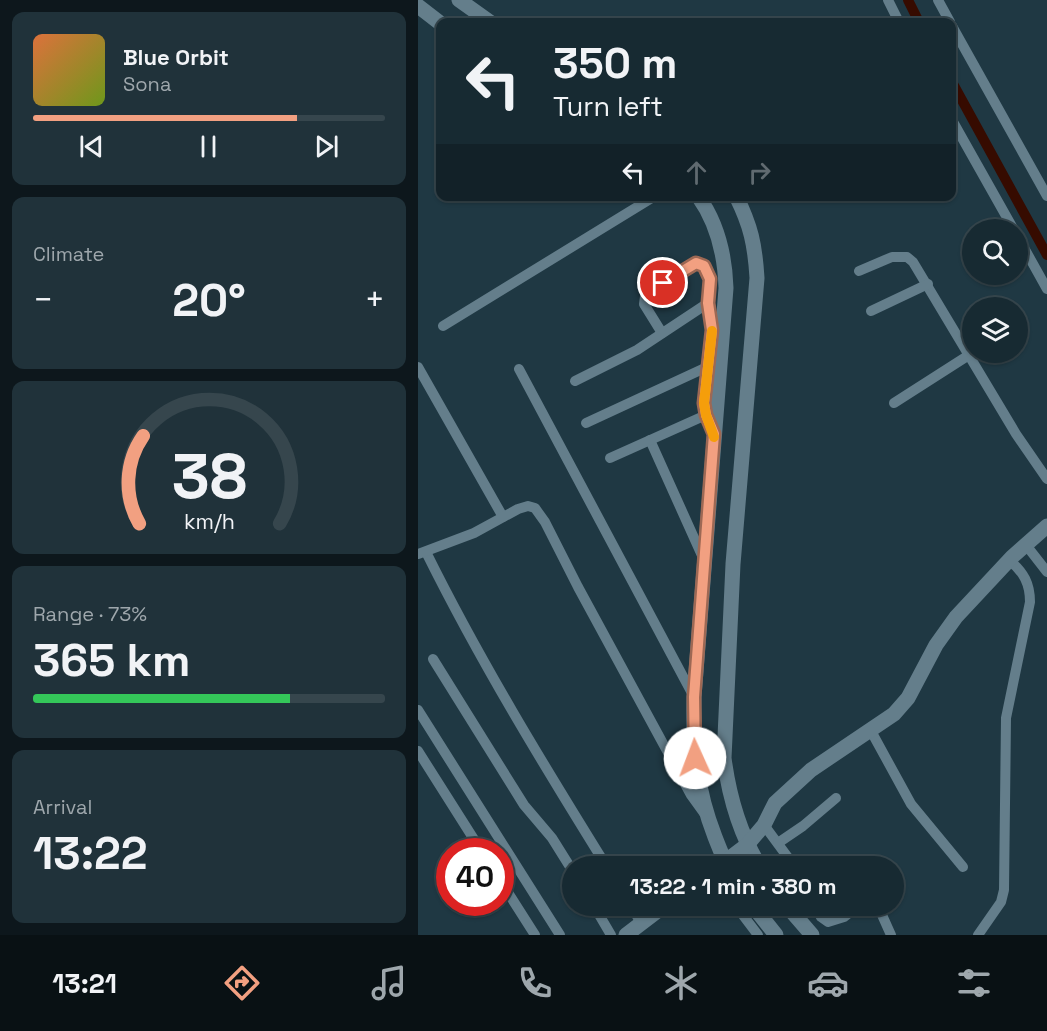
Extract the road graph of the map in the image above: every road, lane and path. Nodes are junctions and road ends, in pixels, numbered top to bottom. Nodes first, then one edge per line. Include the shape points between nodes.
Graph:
1 (459, 0) edge
2 (889, 0) edge
3 (938, 0) edge
4 (418, 6) edge
5 (484, 18) edge
6 (897, 18) edge
7 (948, 18) edge
8 (436, 20) edge
9 (956, 33) edge
10 (956, 127) edge
11 (1046, 196) edge
12 (647, 201) edge
13 (702, 201) edge
14 (738, 201) edge
15 (1008, 219) edge
16 (1028, 256) edge
17 (859, 271) dead end
18 (928, 284) junction
19 (1046, 289) edge
20 (708, 303) junction
21 (871, 311) dead end
22 (443, 326) dead end
23 (712, 330) junction
24 (662, 333) junction
25 (962, 342) edge
26 (722, 346) junction
27 (962, 359) edge
28 (974, 363) edge
29 (418, 367) edge
30 (707, 367) junction
31 (519, 369) dead end
32 (575, 381) dead end
33 (894, 403) dead end
34 (706, 415) junction
35 (586, 423) dead end
36 (714, 434) junction
37 (650, 440) junction
38 (610, 458) dead end
39 (1046, 479) edge
40 (503, 517) junction
41 (1046, 526) edge
42 (1026, 545) junction
43 (422, 553) edge
44 (1009, 560) junction
45 (705, 563) junction
46 (1046, 572) edge
47 (433, 659) dead end
48 (694, 697) junction
49 (418, 710) edge
50 (871, 731) junction
51 (418, 751) edge
52 (836, 798) dead end
53 (708, 818) junction
54 (764, 825) junction
55 (473, 838) edge
56 (778, 843) junction
57 (746, 846) junction
58 (563, 856) edge
59 (600, 856) edge
60 (723, 856) edge
61 (735, 856) edge
62 (753, 856) edge
63 (787, 856) edge
64 (963, 867) dead end
65 (514, 902) edge
66 (600, 916) edge
67 (637, 916) edge
68 (650, 916) edge
69 (744, 916) edge
70 (761, 916) edge
71 (796, 916) edge
72 (820, 916) edge
73 (844, 916) edge
74 (882, 916) edge
75 (641, 923) junction
76 (535, 935) edge
77 (560, 935) edge
78 (611, 935) edge
79 (626, 935) edge
80 (758, 935) edge
81 (776, 935) edge
82 (812, 935) edge
83 (891, 935) edge
84 (978, 935) edge

1 - 5 street
2 - 6 street
3 - 7 street
4 - 8 street
9 - 11 street
10 - 15 street
12 - 22 street
13 - 26 street via 716,228 725,264
14 - 57 street via 752,231 757,278 733,564 724,758 727,786
16 - 19 street
17 - 18 street via 892,257 907,257
18 - 21 street
18 - 25 street
20 - 23 street
20 - 24 street
20 - 24 street via 707,269 700,263 691,264 645,296 644,304
23 - 26 street
23 - 30 street
24 - 32 street
26 - 36 street
27 - 33 street
28 - 39 street
29 - 40 street
30 - 34 street
30 - 35 street
31 - 48 street
34 - 36 street
34 - 37 street
36 - 45 street
37 - 38 street
37 - 45 street
40 - 43 street
40 - 53 street via 528,506 538,511 691,795
41 - 42 street
42 - 44 street
42 - 46 street
43 - 59 street via 505,700
44 - 50 street via 956,617 908,698
44 - 84 street via 1024,576 1030,602 1006,718 1004,890 1001,902
45 - 48 street
47 - 58 street via 524,805
48 - 53 street via 695,758
49 - 77 street
50 - 54 street via 811,770 775,803
50 - 64 street via 911,804
51 - 55 street
52 - 56 street
53 - 60 street
54 - 56 street
54 - 57 street
56 - 63 street
57 - 61 street
57 - 62 street
65 - 76 street
66 - 78 street
67 - 75 street
68 - 75 street
69 - 80 street
70 - 81 street
71 - 82 street
72 - 73 street via 828,922
74 - 83 street
75 - 79 street

